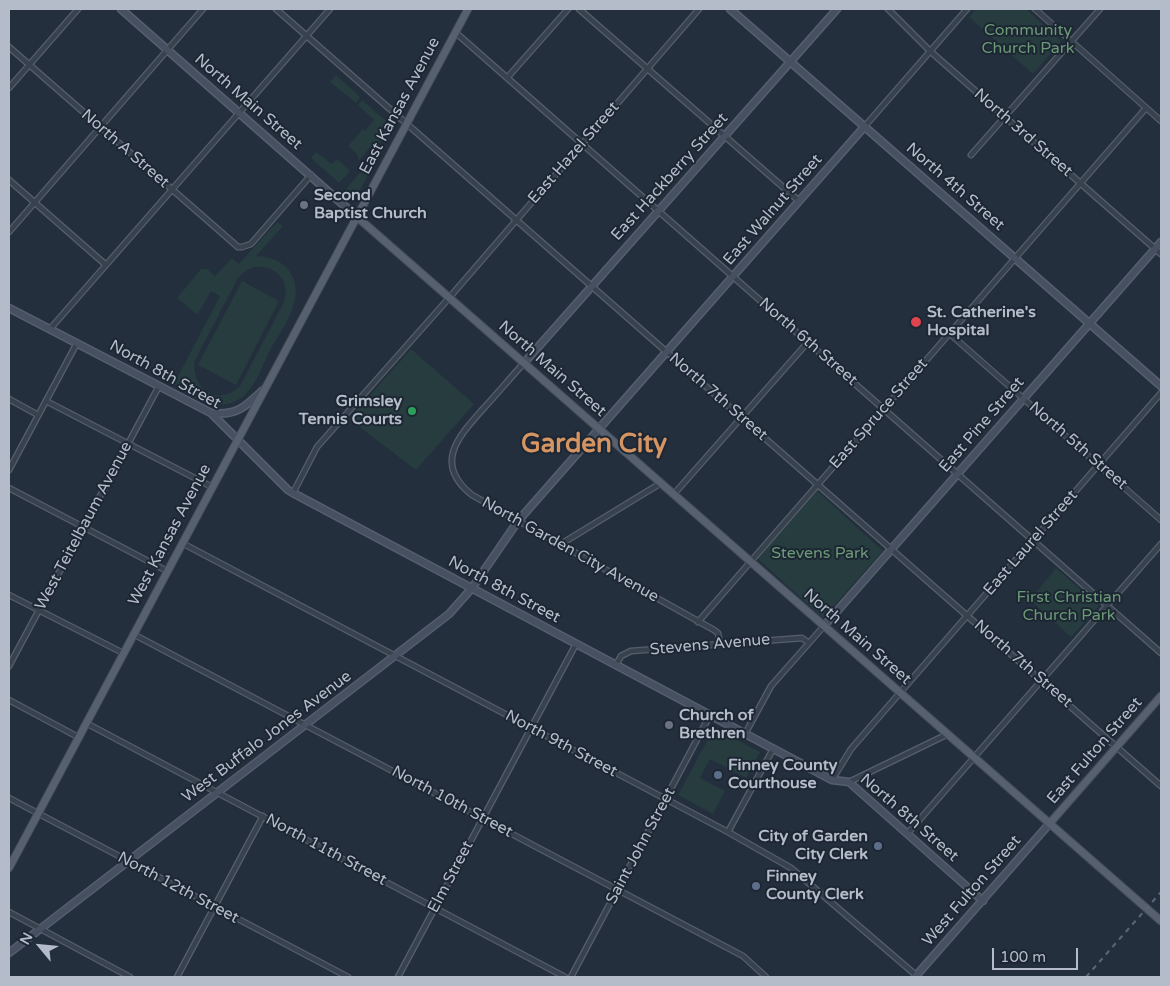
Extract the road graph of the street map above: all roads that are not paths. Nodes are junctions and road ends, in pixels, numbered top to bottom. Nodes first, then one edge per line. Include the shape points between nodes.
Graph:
1 (78, 9) edge
2 (121, 9) edge
3 (203, 9) edge
4 (276, 9) edge
5 (330, 9) edge
6 (468, 9) edge
7 (568, 9) edge
8 (579, 9) edge
9 (699, 9) edge
10 (730, 9) edge
11 (838, 9) edge
12 (888, 9) edge
13 (967, 9) edge
14 (1035, 9) edge
15 (1100, 9) edge
16 (455, 32) junction
17 (306, 36) junction
18 (1071, 41) junction
19 (9, 47) edge
20 (167, 50) junction
21 (930, 51) junction
22 (791, 62) junction
23 (29, 65) junction
24 (647, 69) junction
25 (507, 78) junction
26 (9, 88) edge
27 (1146, 108) junction
28 (239, 112) junction
29 (1005, 117) junction
30 (1161, 121) edge
31 (406, 122) junction
32 (865, 126) junction
33 (100, 127) junction
34 (724, 136) junction
35 (582, 144) junction
36 (972, 155) dead end
37 (310, 175) junction
38 (9, 180) edge
39 (1080, 183) junction
40 (171, 190) junction
41 (799, 201) junction
42 (34, 202) junction
43 (658, 211) junction
44 (356, 216) junction
45 (516, 220) junction
46 (9, 232) edge
47 (1161, 242) edge
48 (1156, 249) junction
49 (1161, 254) edge
50 (1015, 257) junction
51 (106, 265) junction
52 (733, 276) junction
53 (592, 286) junction
54 (450, 298) junction
55 (9, 308) edge
56 (1090, 323) junction
57 (50, 329) junction
58 (949, 333) junction
59 (808, 342) junction
60 (77, 343) junction
61 (667, 352) junction
62 (524, 363) junction
63 (159, 386) junction
64 (1161, 386) edge
65 (264, 390) junction
66 (1161, 393) edge
67 (9, 399) edge
68 (1023, 399) junction
69 (46, 401) junction
70 (883, 408) junction
71 (210, 413) junction
72 (38, 415) junction
73 (741, 417) junction
74 (600, 429) junction
75 (237, 439) junction
76 (128, 444) junction
77 (1098, 465) junction
78 (9, 470) edge
79 (958, 474) junction
80 (661, 483) junction
81 (818, 484) junction
82 (212, 487) junction
83 (9, 488) edge
84 (293, 493) junction
85 (674, 494) junction
86 (1161, 520) edge
87 (518, 521) junction
88 (83, 527) junction
89 (1033, 540) junction
90 (182, 543) junction
91 (561, 544) junction
92 (1161, 544) edge
93 (892, 549) junction
94 (750, 562) junction
95 (167, 571) junction
96 (472, 588) junction
97 (9, 595) edge
98 (1107, 605) junction
99 (39, 610) junction
100 (968, 615) junction
101 (698, 622) junction
102 (824, 626) junction
103 (133, 634) junction
104 (809, 643) junction
105 (576, 644) junction
106 (720, 644) junction
107 (123, 653) junction
108 (1161, 653) edge
109 (395, 657) junction
110 (616, 665) junction
111 (9, 666) edge
112 (1043, 681) junction
113 (900, 693) junction
114 (1161, 696) edge
115 (9, 700) edge
116 (710, 715) junction
117 (86, 723) junction
118 (306, 724) junction
119 (531, 728) junction
120 (745, 734) junction
121 (948, 734) junction
122 (78, 737) junction
123 (1117, 746) junction
124 (773, 749) junction
125 (975, 758) junction
126 (832, 780) junction
127 (849, 782) junction
128 (1161, 786) edge
129 (217, 792) junction
130 (9, 798) edge
131 (666, 800) junction
132 (38, 814) junction
133 (263, 816) junction
134 (483, 818) junction
135 (1050, 823) junction
136 (728, 832) junction
137 (908, 834) junction
138 (128, 861) junction
139 (9, 868) edge
140 (618, 889) junction
141 (982, 901) junction
142 (214, 906) junction
143 (435, 908) junction
144 (9, 912) edge
145 (1161, 922) edge
146 (40, 929) junction
147 (9, 953) edge
148 (130, 977) edge
149 (177, 977) edge
150 (348, 977) edge
151 (398, 977) edge
152 (565, 977) edge
153 (571, 977) edge
154 (766, 977) edge
155 (916, 977) edge

1 - 23 street
2 - 20 street, North Main Street
3 - 20 street
4 - 17 street, North 7th Street
5 - 17 street
6 - 16 main road, East Kansas Avenue
7 - 25 street
8 - 24 street
9 - 24 street, East Hazel Street
10 - 22 street, North 4th Street
11 - 22 street, East Hackberry Street
12 - 21 street, North 3rd Street
13 - 21 street, East Walnut Street
14 - 18 street
15 - 18 street
16 - 25 street, North 6th Street
16 - 31 main road, East Kansas Avenue
17 - 28 street
17 - 31 street, North 7th Street
18 - 27 street
18 - 29 street
19 - 23 street, North A Street
20 - 28 street, North Main Street
20 - 33 street
21 - 29 street, North 3rd Street
21 - 32 street, East Walnut Street
22 - 32 street, North 4th Street
22 - 34 street, East Hackberry Street
23 - 26 street
23 - 33 street, North A Street
24 - 34 street
24 - 35 street, East Hazel Street
25 - 35 street, North 6th Street
27 - 30 street
27 - 39 street, East Spruce Street
28 - 37 street, North Main Street
28 - 40 street
29 - 36 street
29 - 39 street, North 3rd Street
31 - 44 main road, East Kansas Avenue
31 - 45 street, North 7th Street
32 - 41 street, East Walnut Street
32 - 50 street, North 4th Street
33 - 40 street, North A Street
33 - 42 street
34 - 41 street
34 - 43 street, East Hackberry Street
35 - 43 street, North 6th Street
35 - 45 street, East Hazel Street
37 - 40 street, North A Street via 250,244 242,247 234,244
37 - 44 street, North Main Street
38 - 42 street
39 - 48 street, North 3rd Street
39 - 50 street, East Spruce Street
40 - 51 street
41 - 52 street, East Walnut Street
42 - 46 street
42 - 51 street
43 - 52 street, North 6th Street
43 - 53 street, East Hackberry Street
44 - 54 main road, North Main Street
44 - 65 main road, West Kansas Avenue
45 - 53 street, North 7th Street
45 - 54 street, East Hazel Street
47 - 48 street, East Pine Street
48 - 49 street, North 3rd Street
48 - 56 street, East Pine Street
50 - 56 street, North 4th Street
50 - 58 street, East Spruce Street
51 - 57 street
52 - 59 street, North 6th Street
52 - 61 street, East Walnut Street
53 - 61 street, North 7th Street
53 - 62 street, East Hackberry Street
54 - 62 main road, North Main Street
54 - 84 street, East Hazel Street via 317,448
55 - 57 street, North 8th Street
56 - 64 street, North 4th Street
56 - 68 street, East Pine Street
57 - 60 street, North 8th Street
58 - 68 street, North 5th Street
58 - 70 street, East Spruce Street
59 - 70 street, North 6th Street
59 - 73 street
60 - 63 street, North 8th Street
60 - 69 street
61 - 73 street, North 7th Street
61 - 74 street, East Walnut Street
62 - 74 main road, North Main Street
62 - 87 street, North Garden City Avenue via 460,436 452,455 457,480 472,495
63 - 71 street, North 8th Street
63 - 76 street, West Teitelbaum Avenue
65 - 71 street via 234,413
65 - 75 main road, West Kansas Avenue
66 - 77 street, East Laurel Street
67 - 72 street
68 - 77 street, North 5th Street
68 - 79 street, East Pine Street
69 - 72 street
69 - 76 street
70 - 79 street, North 6th Street
70 - 81 street, East Spruce Street
71 - 75 street, North 8th Street
72 - 78 street
73 - 81 street, North 7th Street
73 - 85 street
74 - 80 main road, North Main Street
74 - 87 street, East Walnut Street
75 - 82 main road, West Kansas Avenue
75 - 84 street, North 8th Street
76 - 82 street
76 - 88 street, West Teitelbaum Avenue
77 - 86 street, North 5th Street
77 - 89 street, East Laurel Street
79 - 89 street, North 6th Street
79 - 93 street, East Pine Street
80 - 85 main road, North Main Street
80 - 91 street
81 - 93 street, North 7th Street
81 - 94 street, East Spruce Street
82 - 90 main road, West Kansas Avenue
83 - 88 street
84 - 96 street, North 8th Street
85 - 94 main road, North Main Street
87 - 91 street, North Garden City Avenue
87 - 96 street, West Buffalo Jones Avenue
88 - 95 street
88 - 99 street, West Teitelbaum Avenue
89 - 98 street, North 6th Street
89 - 100 street, East Laurel Street
90 - 95 main road, West Kansas Avenue
90 - 109 street, North 9th Street
91 - 101 street, North Garden City Avenue
92 - 98 street
93 - 100 street, North 7th Street
93 - 102 street, East Pine Street
94 - 101 street, East Spruce Street
94 - 102 main road, North Main Street
95 - 103 main road, West Kansas Avenue
96 - 105 street, North 8th Street
96 - 109 street, West Buffalo Jones Avenue via 449,614
97 - 99 street
98 - 108 street, North 6th Street
98 - 112 street
99 - 107 street
99 - 111 street, West Teitelbaum Avenue
100 - 112 street, North 7th Street
100 - 113 street, East Laurel Street
101 - 106 street, North Garden City Avenue via 716,631
102 - 104 street
102 - 113 main road, North Main Street
103 - 107 main road, West Kansas Avenue
103 - 118 street, North 10th Street
104 - 106 street, Stevens Avenue via 802,638
104 - 120 street via 771,686
105 - 110 street, North 8th Street
105 - 119 street, Elm Street
106 - 110 street, Stevens Avenue via 631,651 621,656
107 - 117 main road, West Kansas Avenue
109 - 118 street, West Buffalo Jones Avenue
109 - 119 street, North 9th Street
110 - 116 street, North 8th Street
112 - 123 street, North 7th Street
112 - 125 street
113 - 121 main road, North Main Street
113 - 126 street, East Laurel Street via 851,749
114 - 123 main road, East Fulton Street
115 - 122 street
116 - 120 street, North 8th Street
116 - 131 street, Saint John Street
117 - 122 main road, West Kansas Avenue
117 - 129 street, North 11th Street
118 - 129 street, West Buffalo Jones Avenue
118 - 134 street, North 10th Street
119 - 131 street, North 9th Street
119 - 134 street, Elm Street
120 - 124 street, North 8th Street
121 - 125 main road, North Main Street
121 - 127 street
122 - 132 main road, West Kansas Avenue
123 - 128 street, North 7th Street
123 - 135 main road, East Fulton Street
124 - 126 street, North 8th Street
124 - 136 street
125 - 135 main road, North Main Street
125 - 137 street
126 - 127 street, North 8th Street
127 - 137 street, North 8th Street
129 - 133 street, North 11th Street
129 - 138 street, West Buffalo Jones Avenue
130 - 132 street, North 12th Street
131 - 136 street, North 9th Street
131 - 140 street, Saint John Street
132 - 138 street, North 12th Street
132 - 139 main road, West Kansas Avenue
133 - 142 street
133 - 143 street, North 11th Street
134 - 140 street, North 10th Street
134 - 143 street, Elm Street
135 - 141 street, West Fulton Street
135 - 145 main road, North Main Street
136 - 155 street, North 9th Street via 791,868
137 - 141 street, North 8th Street
138 - 142 street, North 12th Street
138 - 146 street, West Buffalo Jones Avenue
140 - 153 street, Saint John Street
140 - 154 street, North 10th Street via 743,956
141 - 155 street, West Fulton Street
142 - 149 street
142 - 150 street, North 12th Street
143 - 151 street, Elm Street
143 - 152 street, North 11th Street
144 - 146 street
146 - 147 street, West Buffalo Jones Avenue
146 - 148 street

